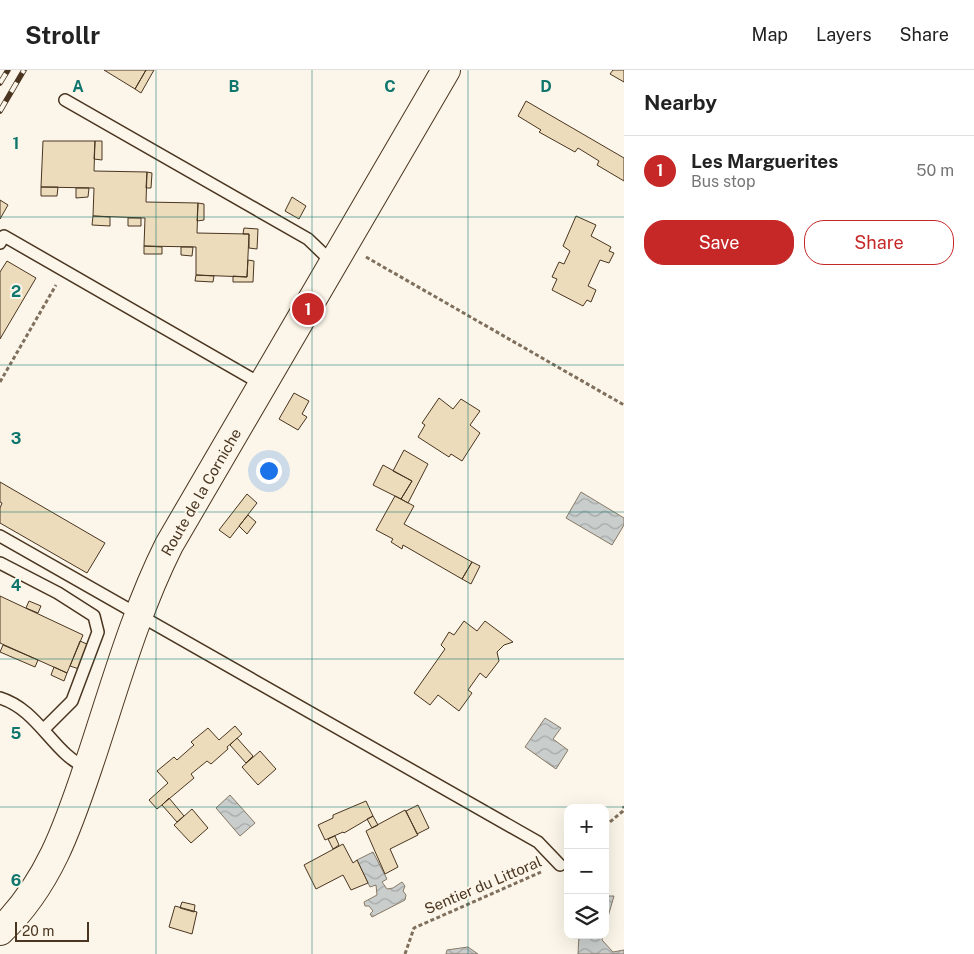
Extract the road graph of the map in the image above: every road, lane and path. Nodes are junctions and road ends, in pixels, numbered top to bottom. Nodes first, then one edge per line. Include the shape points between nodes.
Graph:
1 (446, 70) edge
2 (65, 100) dead end
3 (0, 243) edge
4 (340, 254) junction
5 (64, 270) junction
6 (0, 382) edge
7 (263, 385) junction
8 (624, 405) edge
9 (0, 536) edge
10 (0, 563) edge
11 (139, 614) junction
12 (0, 698) edge
13 (44, 729) junction
14 (88, 768) junction
15 (624, 806) edge
16 (609, 822) edge
17 (560, 865) joint
18 (0, 931) edge
19 (405, 954) edge

1 - 4 main road, Route de la Corniche
2 - 4 lane via 308,239
3 - 5 lane via 4,236
4 - 7 main road, Route de la Corniche
4 - 8 path
5 - 6 path
5 - 7 lane
7 - 11 main road, Route de la Corniche via 169,545
9 - 11 lane
10 - 13 lane via 94,616 98,632 72,701
11 - 14 main road, Route de la Corniche
11 - 17 lane via 538,842
12 - 13 lane
13 - 14 lane via 75,763
14 - 18 main road, Route de la Corniche via 52,863 15,917
15 - 16 path
17 - 19 path, Sentier du Littoral via 426,921 414,928

